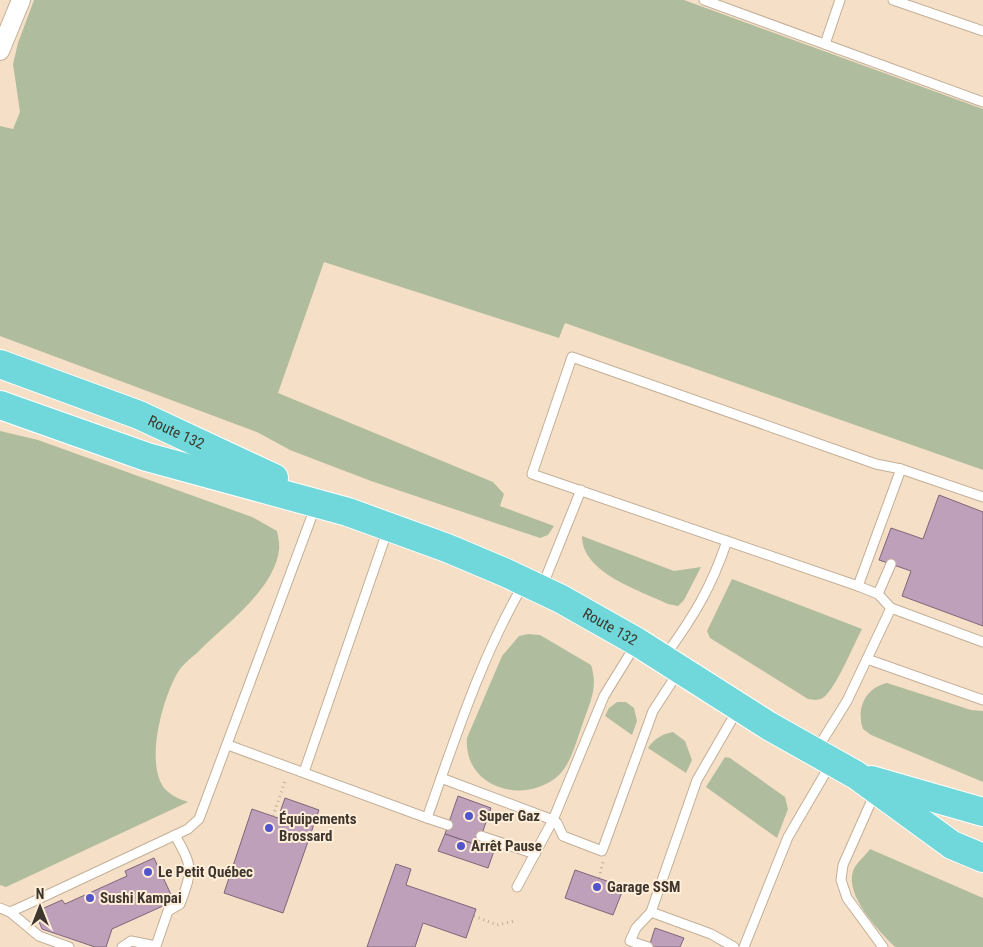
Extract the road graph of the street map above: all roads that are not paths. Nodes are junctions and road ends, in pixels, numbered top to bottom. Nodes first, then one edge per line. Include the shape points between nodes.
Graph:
1 (21, 0) edge
2 (704, 0) edge
3 (840, 0) edge
4 (894, 0) edge
5 (983, 32) edge
6 (825, 44) junction
7 (0, 51) edge
8 (983, 102) edge
9 (0, 364) edge
10 (2, 407) edge
11 (901, 469) junction
12 (581, 490) junction
13 (983, 497) edge
14 (317, 501) junction
15 (389, 527) junction
16 (727, 541) junction
17 (891, 564) dead end
18 (533, 585) junction
19 (858, 586) junction
20 (878, 594) junction
21 (892, 608) junction
22 (637, 642) junction
23 (983, 642) edge
24 (867, 659) junction
25 (672, 664) junction
26 (983, 700) edge
27 (739, 707) junction
28 (228, 745) junction
29 (823, 758) junction
30 (304, 772) junction
31 (441, 778) junction
32 (871, 782) junction
33 (983, 812) edge
34 (427, 818) junction
35 (553, 820) junction
36 (448, 825) dead end
37 (175, 834) junction
38 (481, 836) dead end
39 (535, 854) junction
40 (983, 858) edge
41 (517, 888) dead end
42 (0, 908) edge
43 (10, 912) junction
44 (650, 912) junction
45 (731, 946) edge
46 (68, 947) edge
47 (122, 947) edge
48 (648, 947) edge
49 (744, 947) edge
50 (883, 947) edge

1 - 7 street
2 - 6 lane
3 - 6 lane
4 - 5 lane
6 - 8 lane
9 - 14 highway, Route 132 via 138,415
10 - 14 highway, Route 132 via 147,457
11 - 12 lane via 876,464 572,357 532,474
11 - 13 lane
11 - 19 lane
12 - 16 lane
12 - 18 lane
14 - 15 highway, Route 132
14 - 28 lane
15 - 18 highway, Route 132
15 - 30 lane
16 - 19 lane
16 - 25 lane via 716,572
17 - 20 lane
18 - 22 highway, Route 132
18 - 31 lane via 494,640
19 - 20 lane
20 - 21 lane
21 - 23 lane
21 - 24 lane
22 - 25 highway, Route 132
22 - 35 lane via 604,696
24 - 26 lane
24 - 29 lane
25 - 27 highway, Route 132
25 - 35 lane via 602,851 563,836
27 - 29 highway, Route 132
27 - 44 lane via 697,780
28 - 30 lane
28 - 37 lane via 199,819 193,826
29 - 32 highway, Route 132
29 - 49 lane
30 - 34 lane
31 - 34 lane
31 - 35 lane
32 - 33 highway, Route 132
32 - 40 highway, Route 132 via 952,846
32 - 50 lane via 841,880 847,898
34 - 36 lane
35 - 39 lane
37 - 43 lane
37 - 47 lane via 190,871 180,904 168,911 156,946 131,941
38 - 39 lane
39 - 41 lane
42 - 43 lane
43 - 46 lane via 40,936
44 - 45 lane via 711,934
44 - 48 lane via 630,941

